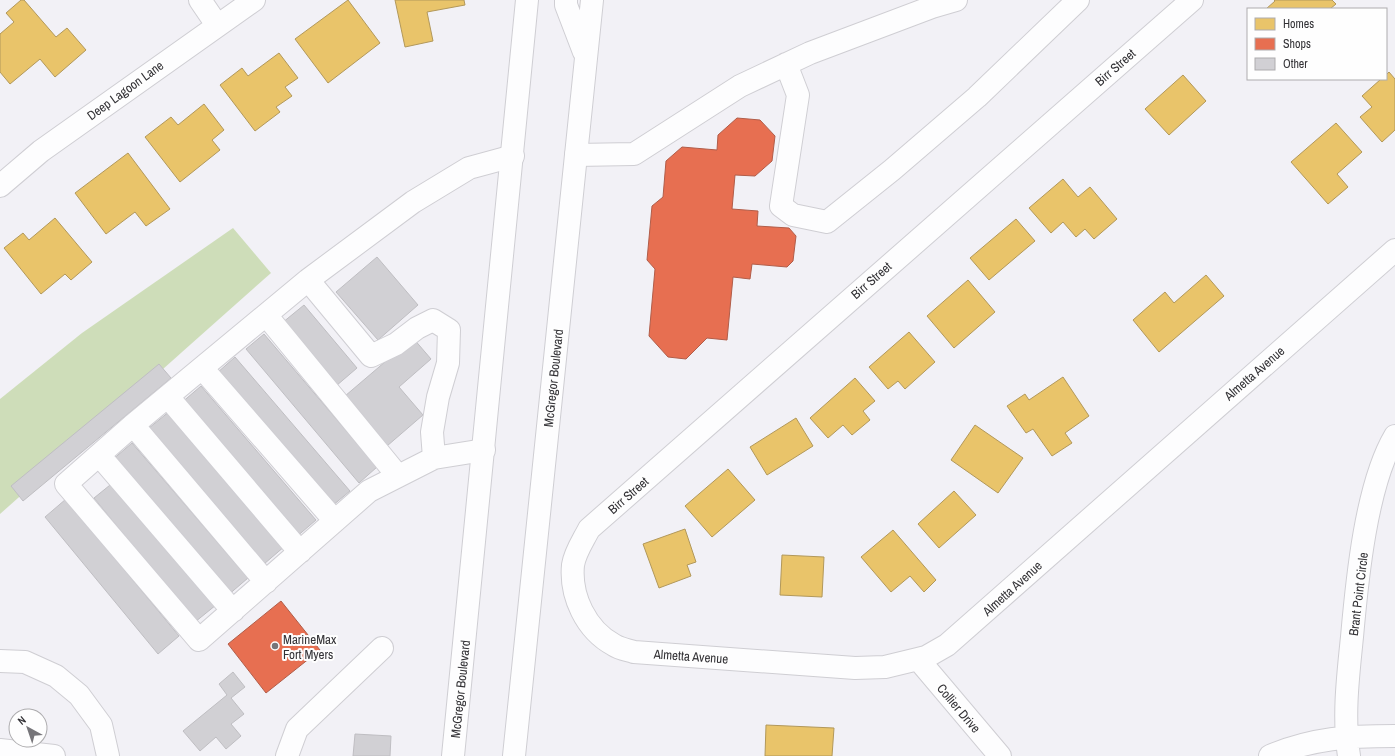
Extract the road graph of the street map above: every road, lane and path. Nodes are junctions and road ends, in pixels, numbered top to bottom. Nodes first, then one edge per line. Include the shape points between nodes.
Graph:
1 (200, 0) edge
2 (254, 0) edge
3 (527, 0) edge
4 (566, 0) edge
5 (592, 0) edge
6 (956, 0) edge
7 (1078, 0) edge
8 (1192, 0) edge
9 (217, 25) junction
10 (586, 57) junction
11 (786, 64) junction
12 (576, 155) junction
13 (513, 156) junction
14 (0, 186) edge
15 (1395, 250) edge
16 (308, 280) junction
17 (266, 315) junction
18 (202, 368) junction
19 (168, 397) junction
20 (133, 425) junction
21 (1395, 436) edge
22 (484, 450) junction
23 (99, 455) junction
24 (434, 458) junction
25 (398, 476) junction
26 (335, 521) junction
27 (300, 552) junction
28 (573, 575) joint
29 (266, 582) junction
30 (233, 611) junction
31 (382, 648) dead end
32 (918, 660) junction
33 (0, 661) edge
34 (1395, 736) edge
35 (1348, 746) edge
36 (0, 750) edge
37 (54, 756) edge
38 (108, 756) edge
39 (287, 756) edge
40 (453, 756) edge
41 (514, 756) edge
42 (1000, 756) edge
43 (1270, 756) edge

1 - 9 street
2 - 9 street, Deep Lagoon Lane
3 - 13 street, McGregor Boulevard
4 - 10 street
5 - 10 street, McGregor Boulevard
6 - 11 street
7 - 11 street via 977,97 827,222 793,215 781,206 798,95
8 - 28 street, Birr Street via 589,529 573,564
9 - 14 street, Deep Lagoon Lane via 41,151
10 - 12 street, McGregor Boulevard
11 - 12 street via 740,86 634,154
12 - 41 street, McGregor Boulevard
13 - 16 street via 470,168 413,202
13 - 22 street, McGregor Boulevard
15 - 32 street, Almetta Avenue via 947,645
16 - 17 street
16 - 24 street via 371,356 396,344 433,320 449,330 448,363 438,397 432,432
17 - 18 street
17 - 25 street
18 - 19 street
18 - 26 street
19 - 20 street
19 - 27 street
20 - 23 street
20 - 29 street
21 - 35 street, Brant Point Circle via 1376,483 1366,534 1349,671
22 - 24 street
22 - 40 street, McGregor Boulevard
23 - 30 street
23 - 30 street via 66,484 199,640
24 - 25 street
25 - 26 street via 369,492
26 - 27 street
27 - 29 street
28 - 32 street, Almetta Avenue via 572,585 579,608 597,631 614,646 634,652 855,668 885,667
29 - 30 street
31 - 39 street via 297,729
32 - 42 street, Collier Drive
33 - 38 street via 26,662 56,676 79,695 101,725
34 - 35 street
35 - 43 street via 1315,741
36 - 37 street

